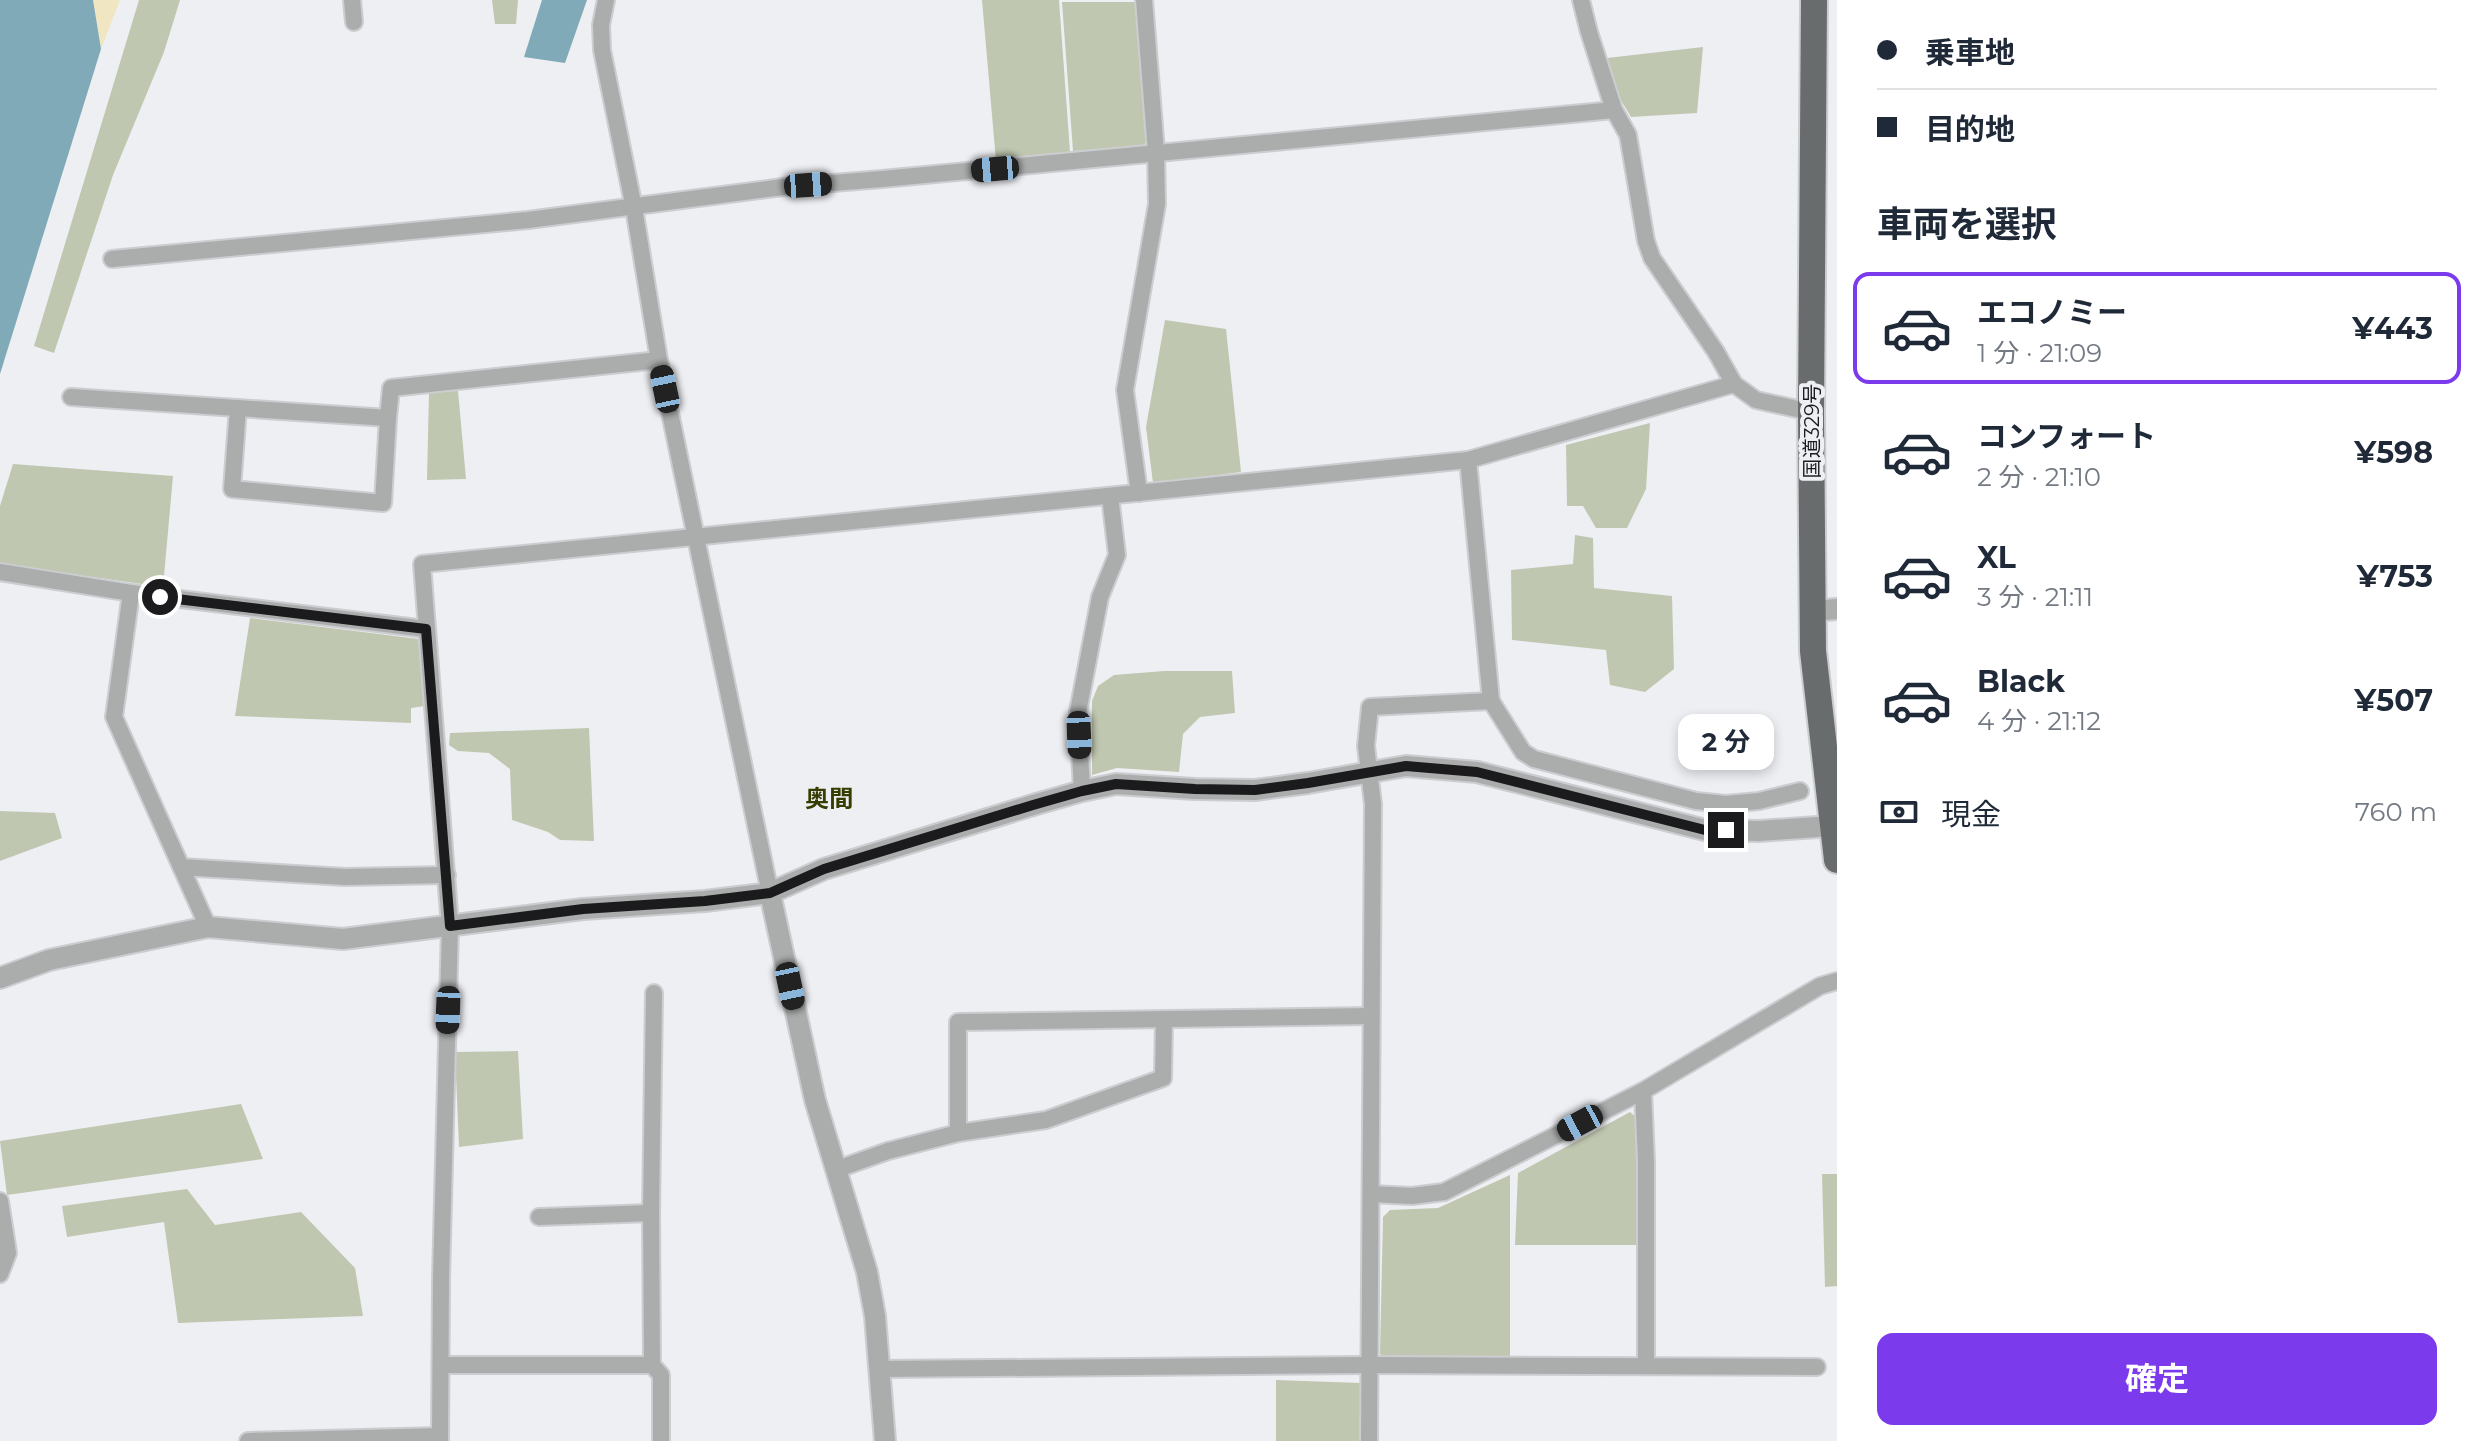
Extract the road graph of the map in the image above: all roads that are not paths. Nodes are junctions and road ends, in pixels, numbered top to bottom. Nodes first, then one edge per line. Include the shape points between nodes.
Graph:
1 (352, 0) edge
2 (606, 0) edge
3 (1144, 0) edge
4 (1581, 0) edge
5 (1814, 0) edge
6 (354, 22) dead end
7 (1614, 110) junction
8 (1156, 152) junction
9 (634, 208) junction
10 (112, 259) dead end
11 (659, 360) junction
12 (1734, 384) junction
13 (71, 397) dead end
14 (238, 408) junction
15 (1811, 412) junction
16 (388, 418) junction
17 (1468, 460) junction
18 (1139, 493) junction
19 (1110, 496) junction
20 (695, 537) junction
21 (0, 572) edge
22 (131, 593) junction
23 (1825, 610) edge
24 (426, 629) junction
25 (1491, 701) junction
26 (1369, 774) junction
27 (1082, 791) junction
28 (1800, 791) dead end
29 (1726, 804) junction
30 (1832, 826) junction
31 (1726, 830) junction
32 (1837, 860) edge
33 (181, 867) junction
34 (447, 875) junction
35 (770, 893) junction
36 (450, 926) junction
37 (208, 927) junction
38 (0, 978) edge
39 (1837, 981) edge
40 (654, 993) dead end
41 (1371, 1016) junction
42 (1164, 1019) junction
43 (1643, 1091) junction
44 (958, 1133) junction
45 (835, 1170) junction
46 (1372, 1194) junction
47 (0, 1201) edge
48 (651, 1213) junction
49 (539, 1217) dead end
50 (0, 1274) edge
51 (441, 1365) junction
52 (652, 1365) junction
53 (1369, 1365) junction
54 (1646, 1366) junction
55 (1817, 1367) dead end
56 (879, 1369) junction
57 (440, 1438) edge
58 (248, 1441) edge
59 (661, 1441) edge
60 (885, 1441) edge
61 (1369, 1441) edge

1 - 6 street
2 - 9 street via 601,38
3 - 8 street
4 - 7 street
5 - 15 highway, 国道329号
7 - 8 street
7 - 12 street via 1628,135 1652,258
8 - 9 street via 783,187
8 - 18 street via 1157,204 1125,390
9 - 10 street
9 - 11 street
11 - 16 street via 391,388
11 - 20 street
12 - 15 street via 1756,400
12 - 17 street
13 - 14 street
14 - 16 street
14 - 16 street via 232,489 383,503
15 - 23 highway, 国道329号
17 - 18 street
17 - 25 street
18 - 19 street
19 - 20 street
19 - 27 street via 1117,555 1100,597 1078,712
20 - 24 street via 422,564
20 - 35 street
21 - 22 street
22 - 24 street
22 - 33 street via 114,717
23 - 30 highway, 国道329号 via 1814,664
24 - 34 street
25 - 26 street via 1370,707
25 - 29 street via 1523,752 1534,759
26 - 27 street via 1255,790 1116,784
26 - 31 street via 1406,766 1477,772 1705,830
26 - 41 street
27 - 35 street via 824,869
28 - 29 street
29 - 31 street
30 - 31 street
30 - 32 highway, 国道329号
33 - 34 street via 345,877
33 - 37 street
34 - 36 street
35 - 36 street
35 - 45 street
36 - 37 street via 343,939
36 - 51 street
37 - 38 street via 49,960
39 - 43 street via 1820,986
40 - 48 street
41 - 42 street
41 - 46 street
42 - 44 street via 1163,1078 1046,1120
42 - 44 street via 958,1022
43 - 46 street via 1444,1192
43 - 54 street
44 - 45 street
45 - 56 street via 867,1272
46 - 53 street
47 - 50 street via 8,1253
48 - 49 street
48 - 52 street
51 - 52 street
51 - 57 street
52 - 59 street via 661,1375
53 - 54 street
53 - 56 street
53 - 61 street
54 - 55 street
56 - 60 street
57 - 58 street

